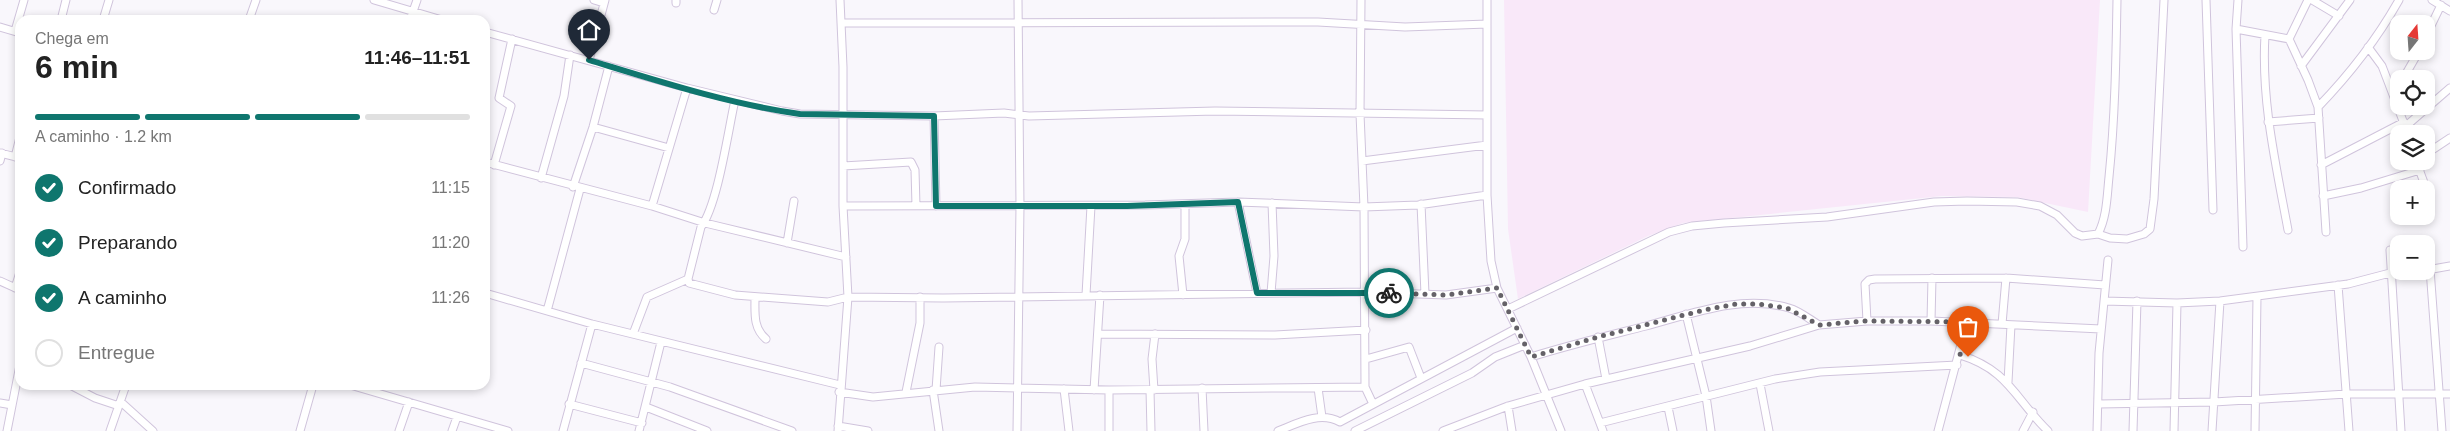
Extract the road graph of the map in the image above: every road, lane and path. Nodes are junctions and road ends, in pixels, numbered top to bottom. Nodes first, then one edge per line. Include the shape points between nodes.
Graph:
1 (24, 0) edge
2 (66, 0) edge
3 (108, 0) edge
4 (256, 0) edge
5 (374, 0) edge
6 (417, 0) edge
7 (594, 0) edge
8 (717, 0) edge
9 (840, 0) edge
10 (1018, 0) edge
11 (1361, 0) edge
12 (1487, 0) edge
13 (2117, 0) edge
14 (2164, 0) edge
15 (2206, 0) edge
16 (2238, 0) edge
17 (2310, 0) edge
18 (2350, 0) edge
19 (2398, 0) edge
20 (2432, 0) edge
21 (604, 2) edge
22 (2440, 5) junction
23 (714, 10) dead end
24 (2450, 11) edge
25 (413, 12) junction
26 (21, 15) edge
27 (62, 15) edge
28 (104, 15) edge
29 (252, 15) edge
30 (412, 15) edge
31 (424, 15) edge
32 (2339, 16) junction
33 (2435, 16) edge
34 (1018, 22) junction
35 (842, 23) junction
36 (1360, 23) junction
37 (1487, 24) junction
38 (0, 27) edge
39 (2236, 29) junction
40 (15, 31) edge
41 (490, 33) edge
42 (2265, 35) junction
43 (512, 39) junction
44 (2289, 39) junction
45 (2368, 47) junction
46 (570, 55) junction
47 (589, 60) junction
48 (609, 66) junction
49 (2301, 66) junction
50 (2390, 86) edge
51 (687, 88) junction
52 (2450, 88) edge
53 (735, 100) junction
54 (2318, 107) junction
55 (843, 114) junction
56 (1360, 114) junction
57 (1017, 115) junction
58 (1488, 115) junction
59 (2402, 115) edge
60 (934, 116) junction
61 (2319, 118) junction
62 (2268, 122) junction
63 (2405, 124) junction
64 (593, 127) junction
65 (2450, 138) edge
66 (1487, 145) junction
67 (669, 148) junction
68 (2435, 148) edge
69 (1, 153) edge
70 (15, 156) edge
71 (0, 161) edge
72 (1362, 161) junction
73 (490, 164) edge
74 (494, 165) junction
75 (2321, 165) junction
76 (843, 166) junction
77 (2420, 170) joint
78 (541, 178) junction
79 (2423, 180) edge
80 (577, 188) junction
81 (1488, 195) junction
82 (2323, 196) junction
83 (794, 201) dead end
84 (1238, 202) junction
85 (1272, 203) junction
86 (1185, 204) junction
87 (1421, 204) junction
88 (652, 206) junction
89 (843, 206) junction
90 (916, 206) junction
91 (936, 206) junction
92 (1020, 206) junction
93 (1091, 206) junction
94 (1364, 207) junction
95 (2213, 210) dead end
96 (705, 224) junction
97 (2288, 230) dead end
98 (2326, 232) dead end
99 (2098, 234) junction
100 (787, 243) junction
101 (2243, 247) dead end
102 (846, 257) junction
103 (2108, 260) dead end
104 (2450, 266) edge
105 (2435, 268) edge
106 (2390, 273) edge
107 (1932, 278) junction
108 (2006, 278) junction
109 (688, 279) junction
110 (2391, 280) edge
111 (2429, 280) edge
112 (0, 281) edge
113 (2106, 285) junction
114 (2338, 285) junction
115 (15, 288) edge
116 (1497, 288) junction
117 (1365, 292) junction
118 (1257, 293) junction
119 (1271, 293) junction
120 (1425, 294) junction
121 (490, 295) edge
122 (1086, 295) junction
123 (1100, 295) junction
124 (1183, 295) junction
125 (1018, 296) junction
126 (755, 297) junction
127 (848, 297) junction
128 (920, 297) junction
129 (2257, 297) junction
130 (2104, 301) junction
131 (2137, 301) junction
132 (2220, 301) junction
133 (2177, 303) junction
134 (1508, 308) junction
135 (547, 311) junction
136 (1686, 314) junction
137 (1866, 321) junction
138 (1931, 321) junction
139 (1967, 322) junction
140 (592, 324) junction
141 (2002, 324) junction
142 (1819, 325) junction
143 (2011, 325) junction
144 (2101, 329) junction
145 (1366, 330) junction
146 (1519, 331) junction
147 (633, 334) junction
148 (1098, 334) junction
149 (1155, 334) junction
150 (1598, 337) junction
151 (766, 339) dead end
152 (662, 342) junction
153 (1524, 343) junction
154 (939, 347) dead end
155 (1960, 355) junction
156 (1531, 357) junction
157 (1697, 357) junction
158 (1366, 359) junction
159 (581, 363) junction
160 (1957, 365) junction
161 (1421, 378) junction
162 (1606, 379) junction
163 (652, 381) junction
164 (2008, 382) junction
165 (1586, 384) junction
166 (1760, 384) junction
167 (1365, 387) junction
168 (840, 388) junction
169 (1202, 388) junction
170 (1318, 388) junction
171 (1017, 389) junction
172 (1064, 389) junction
173 (15, 390) edge
174 (80, 390) edge
175 (124, 390) edge
176 (312, 390) edge
177 (373, 390) edge
178 (935, 390) junction
179 (1094, 390) junction
180 (1108, 390) junction
181 (1152, 390) junction
182 (906, 392) junction
183 (2347, 394) junction
184 (2399, 394) junction
185 (2450, 394) edge
186 (2439, 395) junction
187 (1546, 396) junction
188 (1706, 396) junction
189 (2256, 400) junction
190 (409, 402) junction
191 (2214, 402) junction
192 (0, 403) edge
193 (2133, 403) junction
194 (2174, 403) junction
195 (120, 404) junction
196 (569, 404) junction
197 (1374, 404) junction
198 (2099, 404) junction
199 (12, 405) junction
200 (646, 406) junction
201 (1508, 406) junction
202 (1668, 407) junction
203 (2033, 412) junction
204 (456, 417) junction
205 (1322, 417) junction
206 (642, 423) junction
207 (1601, 427) edge
208 (838, 428) edge
209 (1363, 429) edge
210 (7, 431) edge
211 (110, 431) edge
212 (152, 431) edge
213 (300, 431) edge
214 (399, 431) edge
215 (452, 431) edge
216 (507, 431) edge
217 (563, 431) edge
218 (639, 431) edge
219 (707, 431) edge
220 (792, 431) edge
221 (868, 431) edge
222 (939, 431) edge
223 (1017, 431) edge
224 (1069, 431) edge
225 (1109, 431) edge
226 (1151, 431) edge
227 (1204, 431) edge
228 (1278, 431) edge
229 (1355, 431) edge
230 (1443, 431) edge
231 (1512, 431) edge
232 (1562, 431) edge
233 (1673, 431) edge
234 (1711, 431) edge
235 (1769, 431) edge
236 (1938, 431) edge
237 (2024, 431) edge
238 (2048, 431) edge
239 (2097, 431) edge
240 (2133, 431) edge
241 (2174, 431) edge
242 (2212, 431) edge
243 (2255, 431) edge
244 (2350, 431) edge
245 (2402, 431) edge
246 (2442, 431) edge

1 - 26 street
2 - 27 street
3 - 28 street
4 - 29 street
5 - 25 street
6 - 25 street
7 - 21 street
8 - 23 street
9 - 35 street
10 - 34 street
11 - 36 street
12 - 37 street
13 - 99 street via 2114,133 2107,202
14 - 99 street via 2150,229 2127,239
15 - 95 street
16 - 39 street
17 - 32 street
17 - 44 street
18 - 32 street
19 - 45 street
20 - 22 street
21 - 47 street
22 - 24 street
22 - 33 street
25 - 30 street
25 - 31 street
32 - 49 street
34 - 35 street
34 - 36 street
34 - 57 street
35 - 55 street
36 - 37 street via 1399,27
36 - 56 street
37 - 58 street
38 - 40 street
39 - 42 street
39 - 101 street
41 - 43 street
42 - 44 street
42 - 62 street
43 - 46 street
43 - 74 street via 500,98 511,106
44 - 49 street
45 - 50 street
45 - 54 street
46 - 47 street
46 - 78 street via 564,96
47 - 48 street
48 - 51 street
48 - 64 street
49 - 54 street
51 - 53 street
51 - 67 street
52 - 63 street
53 - 55 street via 800,114
53 - 96 street
54 - 61 street
55 - 60 street
55 - 76 street
56 - 57 street via 1215,111
56 - 58 street
56 - 72 street
57 - 60 street
57 - 92 street
58 - 66 street
59 - 63 street
60 - 91 street
61 - 62 street
61 - 75 street
62 - 97 street
63 - 75 street
64 - 67 street
64 - 80 street
65 - 68 street
66 - 72 street
66 - 81 street
67 - 88 street
69 - 70 street
69 - 71 street
72 - 94 street
73 - 74 street
74 - 78 street
75 - 82 street
76 - 89 street
76 - 90 street via 911,162 915,170
77 - 79 street
77 - 82 street
78 - 80 street
80 - 88 street
80 - 135 street
81 - 87 street
81 - 116 street via 1491,261
82 - 98 street
83 - 100 street
84 - 85 street
84 - 86 street
84 - 118 street
85 - 94 street
85 - 119 street via 1274,256
86 - 93 street
86 - 124 street via 1186,239 1179,256
87 - 94 street
87 - 120 street
88 - 96 street
89 - 90 street
89 - 102 street
90 - 91 street
91 - 92 street
92 - 93 street
92 - 125 street
93 - 122 street
94 - 117 street
96 - 100 street
96 - 109 street
99 - 134 street via 2082,236 2049,210 2017,202 1934,202 1828,217 1692,226 1669,232
100 - 102 street
102 - 127 street
103 - 113 street
104 - 105 street
106 - 114 street
107 - 108 street
107 - 137 street via 1869,280 1864,292
107 - 138 street
108 - 113 street
108 - 141 street
109 - 126 street via 689,283 711,290
109 - 147 street via 647,297
110 - 184 street
111 - 186 street
112 - 115 street
113 - 130 street
114 - 129 street
114 - 183 street
116 - 120 street via 1446,295
116 - 134 street
117 - 119 street
117 - 120 street
117 - 145 street
118 - 119 street
118 - 124 street
121 - 135 street
122 - 123 street
122 - 125 street
123 - 124 street
123 - 148 street
125 - 128 street
125 - 171 street
126 - 127 street via 828,302
126 - 151 street via 757,328
127 - 128 street
127 - 168 street
128 - 182 street via 920,323
129 - 132 street
129 - 189 street
130 - 131 street
130 - 144 street
131 - 133 street
131 - 193 street
132 - 133 street
132 - 191 street
133 - 194 street
134 - 146 street
135 - 140 street
136 - 142 street via 1736,304 1758,304 1793,310
136 - 150 street
136 - 157 street
137 - 138 street
137 - 142 street
138 - 139 street
139 - 141 street
139 - 155 street
140 - 147 street
140 - 159 street
141 - 143 street
142 - 157 street via 1750,346
143 - 144 street
143 - 164 street
144 - 198 street
145 - 149 street via 1275,336
145 - 158 street
146 - 153 street
146 - 161 street
147 - 152 street
148 - 149 street
148 - 179 street
149 - 181 street
150 - 156 street
150 - 162 street
152 - 163 street
152 - 168 street
153 - 156 street
153 - 209 street
154 - 178 street
155 - 160 street
155 - 164 street via 1982,363
156 - 187 street
157 - 162 street
157 - 188 street
158 - 161 street via 1409,347
158 - 167 street
159 - 163 street
159 - 196 street
160 - 166 street via 1820,372
160 - 236 street
161 - 197 street
162 - 165 street
163 - 200 street
163 - 220 street
164 - 203 street
165 - 187 street
165 - 207 street
166 - 188 street
166 - 235 street
167 - 170 street
167 - 197 street
168 - 182 street via 873,397
168 - 208 street
169 - 170 street
169 - 181 street
169 - 227 street
170 - 205 street
171 - 172 street
171 - 178 street via 975,387
171 - 223 street
172 - 179 street
172 - 224 street
173 - 199 street
174 - 195 street via 95,398
175 - 195 street
176 - 213 street
177 - 190 street
178 - 182 street
178 - 222 street
179 - 180 street
180 - 181 street
180 - 225 street
181 - 226 street
183 - 184 street
183 - 189 street
183 - 244 street
184 - 186 street
184 - 245 street
185 - 186 street
186 - 246 street
187 - 201 street
187 - 232 street
188 - 202 street
188 - 234 street
189 - 191 street
189 - 243 street
190 - 204 street
190 - 214 street
191 - 194 street
191 - 242 street
192 - 199 street
193 - 194 street
193 - 198 street
193 - 240 street
194 - 241 street
195 - 211 street
195 - 212 street
196 - 206 street
196 - 217 street
197 - 205 street via 1340,422 1333,417
198 - 239 street
199 - 210 street
200 - 206 street
200 - 219 street
201 - 230 street
201 - 231 street
202 - 207 street
202 - 233 street
203 - 237 street
203 - 238 street
204 - 215 street
204 - 216 street
205 - 228 street
206 - 218 street
208 - 221 street
209 - 229 street

